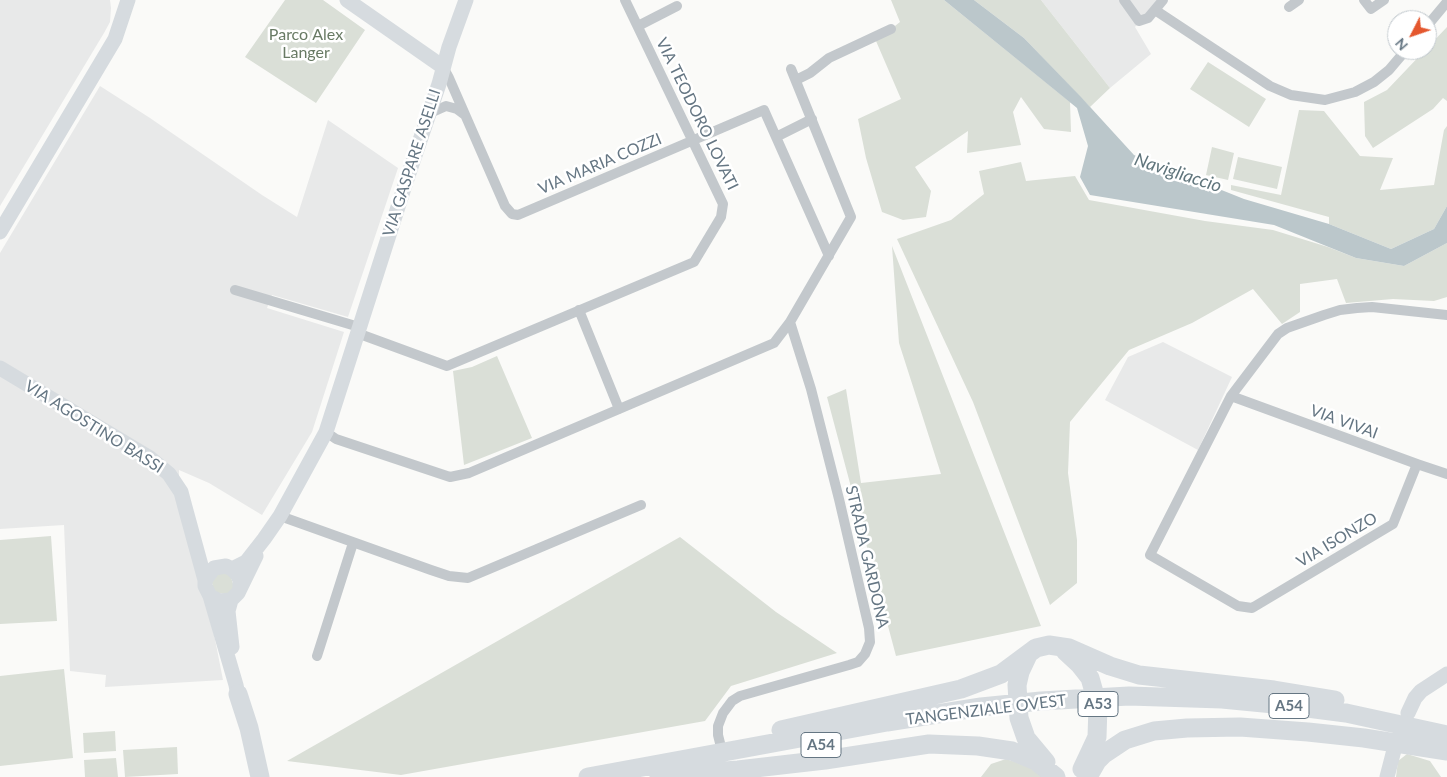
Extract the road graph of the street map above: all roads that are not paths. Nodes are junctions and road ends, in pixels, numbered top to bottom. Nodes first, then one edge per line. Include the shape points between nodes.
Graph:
1 (128, 0) edge
2 (347, 0) edge
3 (466, 0) edge
4 (625, 0) edge
5 (1124, 0) edge
6 (1163, 0) edge
7 (1299, 0) edge
8 (1364, 0) edge
9 (1384, 0) edge
10 (1447, 2) edge
11 (677, 6) dead end
12 (1289, 7) dead end
13 (1155, 10) junction
14 (1437, 14) edge
15 (638, 26) junction
16 (891, 30) dead end
17 (1398, 60) edge
18 (443, 67) junction
19 (791, 70) dead end
20 (796, 80) junction
21 (428, 114) junction
22 (466, 115) junction
23 (812, 119) junction
24 (776, 137) junction
25 (694, 141) junction
26 (0, 232) edge
27 (829, 256) junction
28 (235, 290) dead end
29 (578, 310) junction
30 (1447, 315) edge
31 (790, 322) junction
32 (358, 330) junction
33 (0, 368) edge
34 (1231, 396) junction
35 (619, 409) junction
36 (326, 432) junction
37 (1416, 464) junction
38 (1447, 474) edge
39 (641, 504) dead end
40 (280, 516) junction
41 (264, 539) junction
42 (353, 543) junction
43 (232, 569) junction
44 (209, 574) junction
45 (235, 594) junction
46 (210, 596) junction
47 (1054, 645) junction
48 (1030, 652) junction
49 (317, 656) dead end
50 (1447, 674) edge
51 (237, 690) junction
52 (1129, 702) junction
53 (1408, 714) dead end
54 (1447, 730) edge
55 (1447, 735) edge
56 (1447, 747) edge
57 (1394, 750) dead end
58 (1447, 751) edge
59 (659, 772) edge
60 (251, 775) edge
61 (588, 777) edge
62 (728, 777) edge
63 (1057, 777) edge
64 (1080, 777) edge
65 (1088, 777) edge
66 (1386, 777) edge

1 - 26 street via 115,38
2 - 18 street
3 - 18 street, VIA GASPARE ASELLI
4 - 15 street, VIA TEODORO LOVATI
5 - 13 street via 1139,20 1148,18
6 - 13 street
7 - 12 street
8 - 9 street via 1371,9
10 - 14 street
11 - 15 street
13 - 17 street via 1270,86 1292,95 1325,100 1355,92 1374,82
15 - 25 street, VIA TEODORO LOVATI
16 - 20 street via 829,58
18 - 21 street, VIA GASPARE ASELLI
18 - 22 street
19 - 20 street
20 - 23 street
21 - 22 street via 446,106
21 - 32 street, VIA GASPARE ASELLI
22 - 25 street, VIA MARIA COZZI via 505,206 510,213 518,215
23 - 24 street
23 - 27 street via 851,217
24 - 25 street, VIA MARIA COZZI via 764,110
24 - 27 street
25 - 29 street, VIA TEODORO LOVATI via 724,208 694,262
27 - 31 street
28 - 32 street
29 - 32 street via 447,366
29 - 35 street
30 - 34 street via 1357,308 1340,310 1287,328 1271,341
31 - 35 street via 774,343
31 - 62 street, STRADA GARDONA via 839,499 870,642 858,662 736,698 721,718 718,735
32 - 36 street, VIA GASPARE ASELLI
33 - 44 street, VIA AGOSTINO BASSI via 166,470 180,492 197,553
34 - 37 street, VIA VIVAI
34 - 37 street, VIA ISONZO via 1150,555 1238,606 1252,608 1393,524
35 - 36 street via 469,473 450,477
36 - 40 street, VIA GASPARE ASELLI
37 - 38 street, VIA VIVAI
39 - 42 street via 468,578 449,576
40 - 41 street, VIA GASPARE ASELLI
40 - 42 street
41 - 43 street, VIA GASPARE ASELLI via 246,562
41 - 45 street, VIA GASPARE ASELLI
42 - 49 street
43 - 44 street via 226,566
43 - 45 street via 240,580
44 - 46 street via 206,591
45 - 46 street via 220,601
45 - 51 street via 228,611
46 - 51 street
47 - 48 highway via 1041,646
47 - 54 highway via 1139,675 1336,700
47 - 64 highway, A53 via 1084,669 1098,706 1097,737
48 - 59 highway via 1005,672 961,689 833,717
48 - 63 highway via 1017,685 1020,725 1031,745
50 - 53 street via 1421,691
51 - 60 highway via 249,728
52 - 55 highway, TANGENZIALE OVEST / A54 via 1222,699 1346,713
52 - 56 highway, TANGENZIALE OVEST / A54 via 1286,716
52 - 59 highway, TANGENZIALE OVEST / A54 via 1041,701
57 - 66 street
58 - 65 highway via 1308,732 1187,728 1154,731 1125,740 1104,754
59 - 61 highway, TANGENZIALE OVEST / A54
59 - 63 highway via 796,763 938,744 1012,751 1036,761

